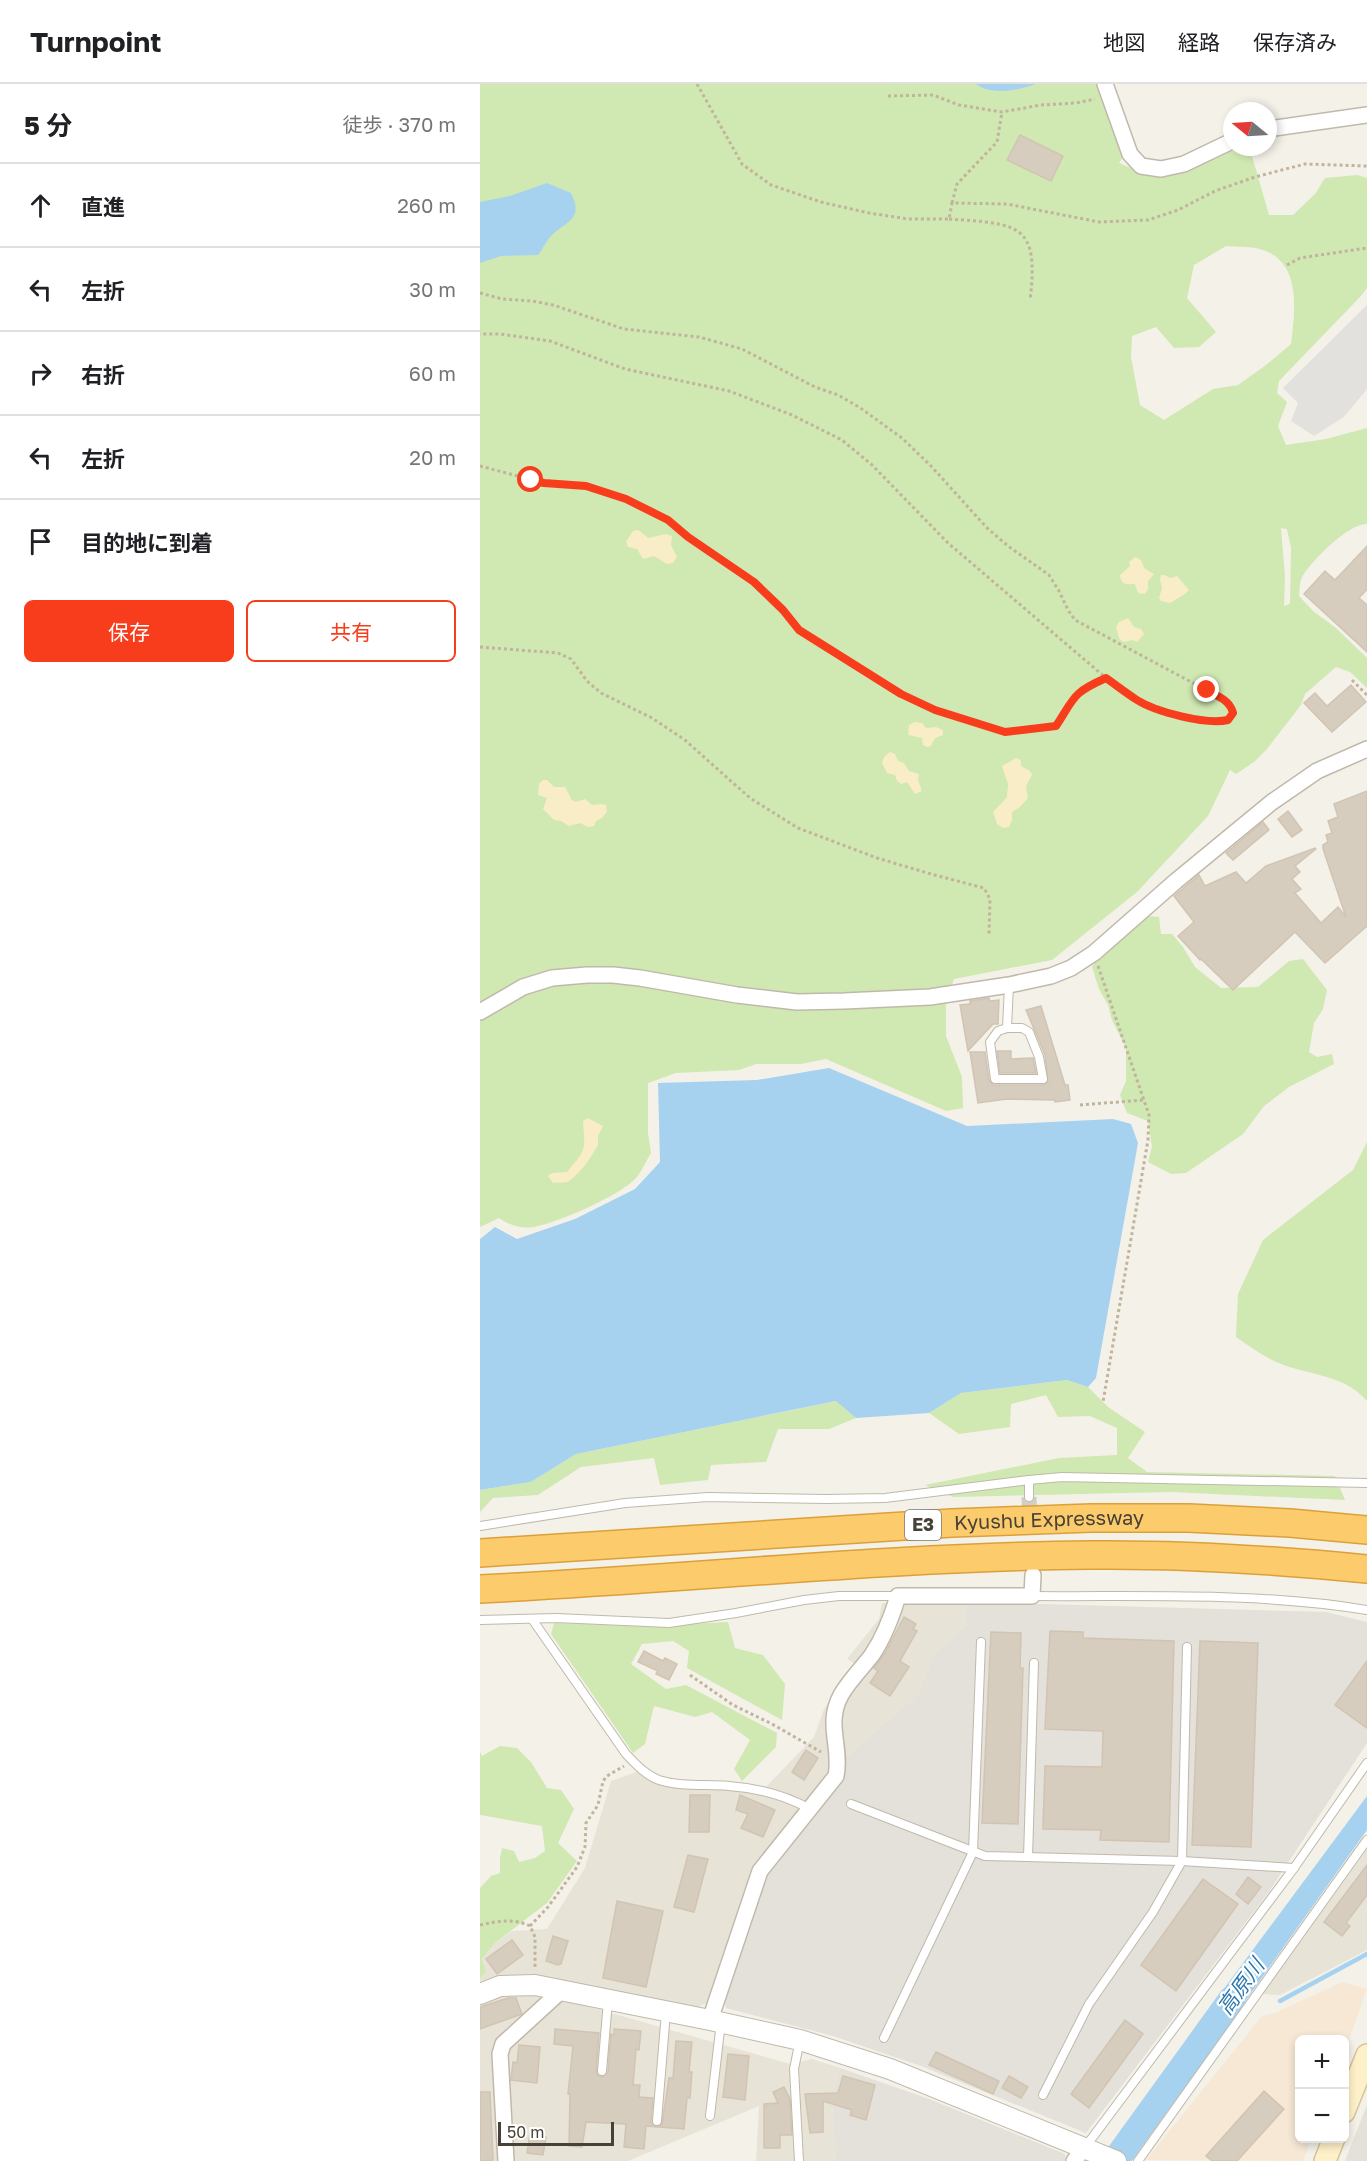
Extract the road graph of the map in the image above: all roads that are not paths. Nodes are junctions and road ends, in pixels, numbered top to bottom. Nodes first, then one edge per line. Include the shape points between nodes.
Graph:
1 (1106, 88) edge
2 (1367, 115) edge
3 (1277, 127) edge
4 (1223, 145) edge
5 (1367, 749) edge
6 (1009, 985) junction
7 (480, 1012) edge
8 (1007, 1028) junction
9 (1029, 1480) junction
10 (1367, 1483) edge
11 (1029, 1497) tunnel mouth
12 (480, 1526) edge
13 (1367, 1530) edge
14 (480, 1553) edge
15 (1367, 1569) edge
16 (1033, 1575) tunnel mouth
17 (480, 1589) edge
18 (898, 1596) junction
19 (1032, 1596) junction
20 (1367, 1610) edge
21 (532, 1619) junction
22 (480, 1620) edge
23 (981, 1642) dead end
24 (1187, 1647) dead end
25 (1034, 1663) dead end
26 (1367, 1763) edge
27 (851, 1804) dead end
28 (810, 1809) junction
29 (1367, 1840) edge
30 (973, 1852) junction
31 (1028, 1857) junction
32 (1182, 1861) junction
33 (1294, 1868) junction
34 (562, 1990) junction
35 (480, 1994) edge
36 (608, 1999) junction
37 (666, 2011) junction
38 (716, 2021) junction
39 (884, 2038) dead end
40 (800, 2040) junction
41 (1367, 2055) edge
42 (602, 2071) dead end
43 (1043, 2095) dead end
44 (1349, 2100) edge
45 (710, 2116) dead end
46 (657, 2121) dead end
47 (1332, 2143) edge
48 (1084, 2154) edge
49 (506, 2161) edge
50 (799, 2161) edge
51 (1116, 2161) edge
52 (1138, 2161) edge
53 (1325, 2161) edge

1 - 4 street via 1130,154 1141,166 1161,169 1184,164
2 - 3 street
5 - 6 street via 1317,771 1272,802 1094,953 1051,976
6 - 7 street via 930,997 797,1002 639,978 587,975 552,978 523,987
6 - 8 lane
8 - 8 lane via 1029,1032 1043,1079 995,1079 990,1041 998,1031
9 - 10 lane via 1062,1477
9 - 11 lane
9 - 12 lane via 885,1497 708,1497 625,1503
13 - 14 highway, Kyushu Expressway / E3 via 1189,1518 1091,1518
15 - 17 highway, Kyushu Expressway / E3 via 1286,1561 1091,1555 952,1559
16 - 19 street
18 - 19 street
18 - 21 lane via 804,1600 669,1623
18 - 28 street via 892,1617 873,1652 841,1695 832,1726 839,1761 836,1776
19 - 20 lane via 1319,1602
21 - 22 lane
21 - 28 lane via 626,1754 644,1772 675,1784 753,1789 792,1799
23 - 30 lane
24 - 32 lane
25 - 31 lane
26 - 33 lane
27 - 30 lane
28 - 38 street via 760,1871
29 - 52 lane
30 - 31 lane
30 - 39 lane
31 - 32 lane
32 - 33 lane
32 - 43 lane via 1153,1912 1089,2004
33 - 48 lane
34 - 35 street via 535,1985 500,1986
34 - 36 street
34 - 49 street via 503,2044 500,2054
36 - 37 street
36 - 42 lane
37 - 38 street
37 - 46 lane
38 - 40 street
38 - 45 lane
40 - 48 street via 890,2069
40 - 50 lane via 794,2069
41 - 44 main road
47 - 53 main road
48 - 51 street

